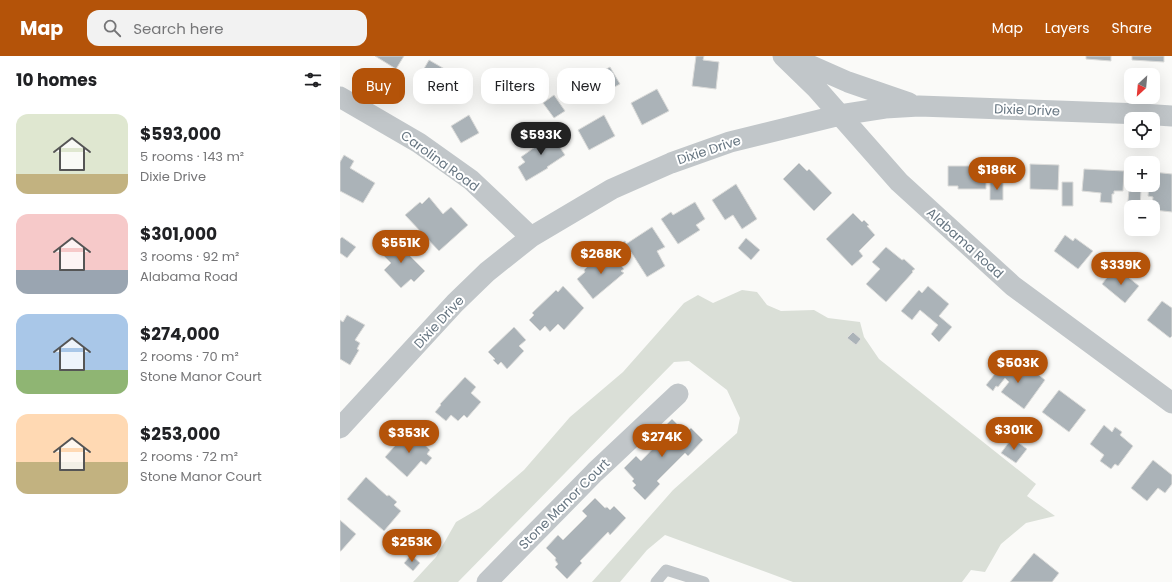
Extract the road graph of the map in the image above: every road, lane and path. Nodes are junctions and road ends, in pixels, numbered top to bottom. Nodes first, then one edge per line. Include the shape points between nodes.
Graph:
1 (783, 56) edge
2 (788, 56) edge
3 (340, 96) edge
4 (919, 106) junction
5 (840, 115) junction
6 (1172, 116) edge
7 (531, 237) junction
8 (678, 394) dead end
9 (1172, 402) edge
10 (342, 422) edge
11 (487, 582) edge
12 (656, 582) edge
13 (704, 582) edge

1 - 5 street, Alabama Road
2 - 4 street via 848,82
3 - 7 street, Carolina Road via 419,143 471,180
4 - 5 street, Dixie Drive
4 - 6 street, Dixie Drive
5 - 7 street, Dixie Drive via 730,142 671,163 612,189
5 - 9 street, Alabama Road via 899,182 1012,286
7 - 10 street, Dixie Drive via 487,272 455,303
8 - 11 street, Stone Manor Court via 595,472
12 - 13 lane via 666,570

